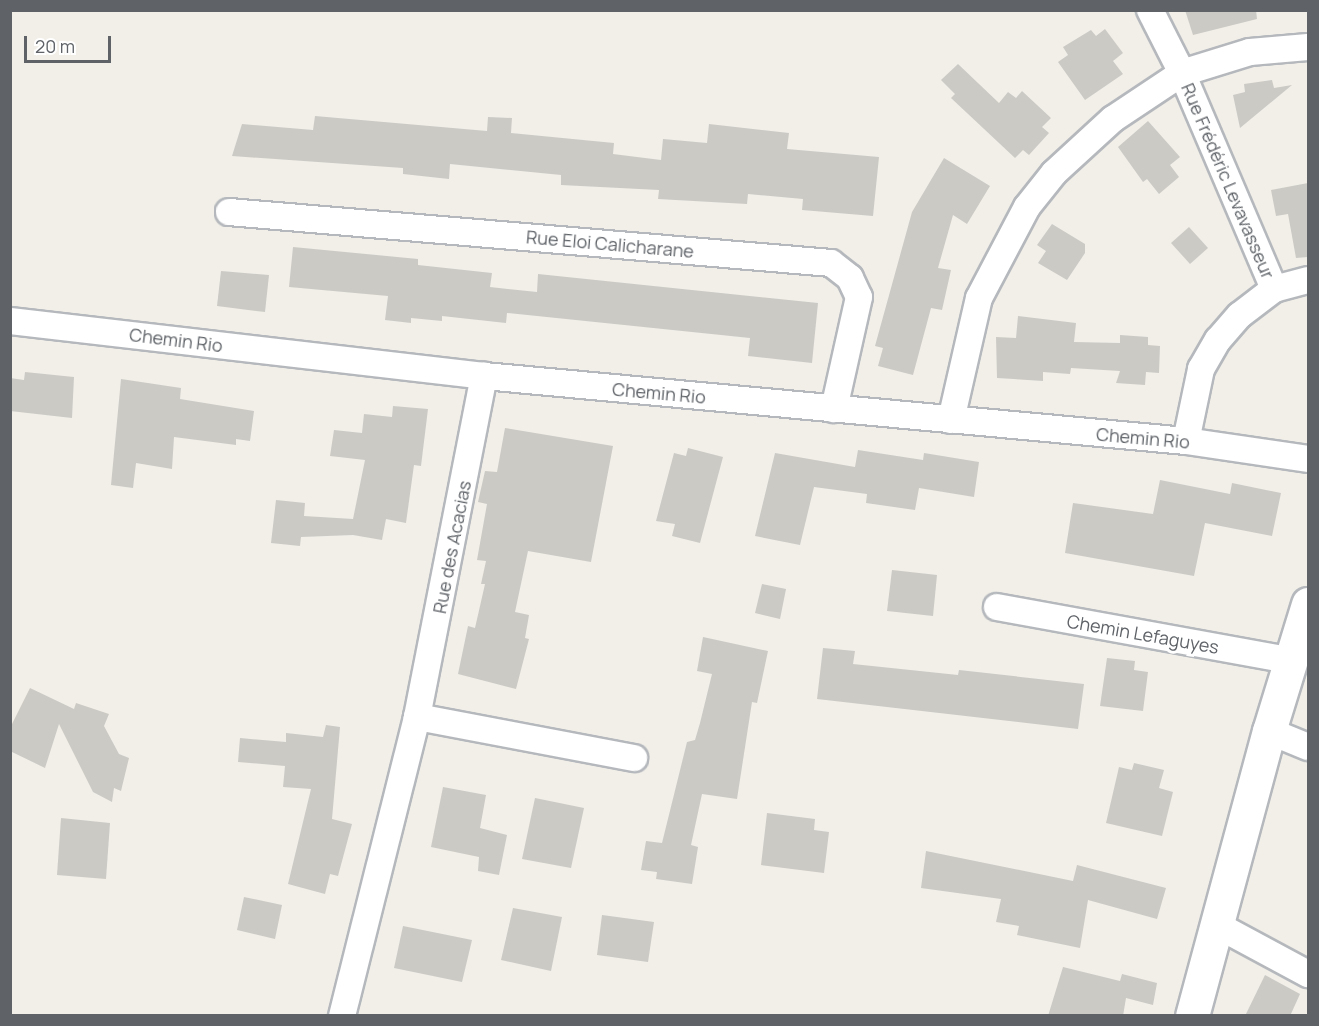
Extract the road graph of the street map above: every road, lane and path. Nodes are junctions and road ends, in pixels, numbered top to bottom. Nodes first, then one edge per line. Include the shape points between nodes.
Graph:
1 (1150, 10) edge
2 (1308, 47) edge
3 (1182, 73) junction
4 (229, 212) dead end
5 (1308, 279) edge
6 (1274, 289) junction
7 (10, 321) edge
8 (484, 376) junction
9 (834, 409) junction
10 (951, 420) junction
11 (1186, 441) junction
12 (1308, 459) edge
13 (1308, 604) edge
14 (997, 607) dead end
15 (1289, 660) junction
16 (417, 717) junction
17 (1269, 731) junction
18 (1308, 747) edge
19 (634, 758) dead end
20 (1215, 924) junction
21 (1308, 974) edge
22 (342, 1016) edge
23 (1192, 1016) edge

1 - 3 street, Rue Frédéric Levavasseur
2 - 3 street, Rue Frédéric Levavasseur via 1250,52
3 - 6 street, Rue Frédéric Levavasseur
3 - 10 street, Rue Frédéric Levavasseur via 1113,119 1054,173 1027,207 979,298
4 - 9 street, Rue Eloi Calicharane via 831,263 850,278 859,297
5 - 6 street, Rue Frédéric Levavasseur
6 - 11 street, Rue Frédéric Levavasseur via 1240,315 1218,340 1201,369
7 - 8 street, Chemin Rio
8 - 9 street, Chemin Rio
8 - 16 street, Rue des Acacias
9 - 10 street, Chemin Rio
10 - 11 street, Chemin Rio
11 - 12 street, Chemin Rio
13 - 15 main road
14 - 15 street, Chemin Lefaguyes
15 - 17 main road
16 - 19 street
16 - 22 street, Rue des Acacias
17 - 18 street
17 - 20 main road
20 - 21 street
20 - 23 main road

